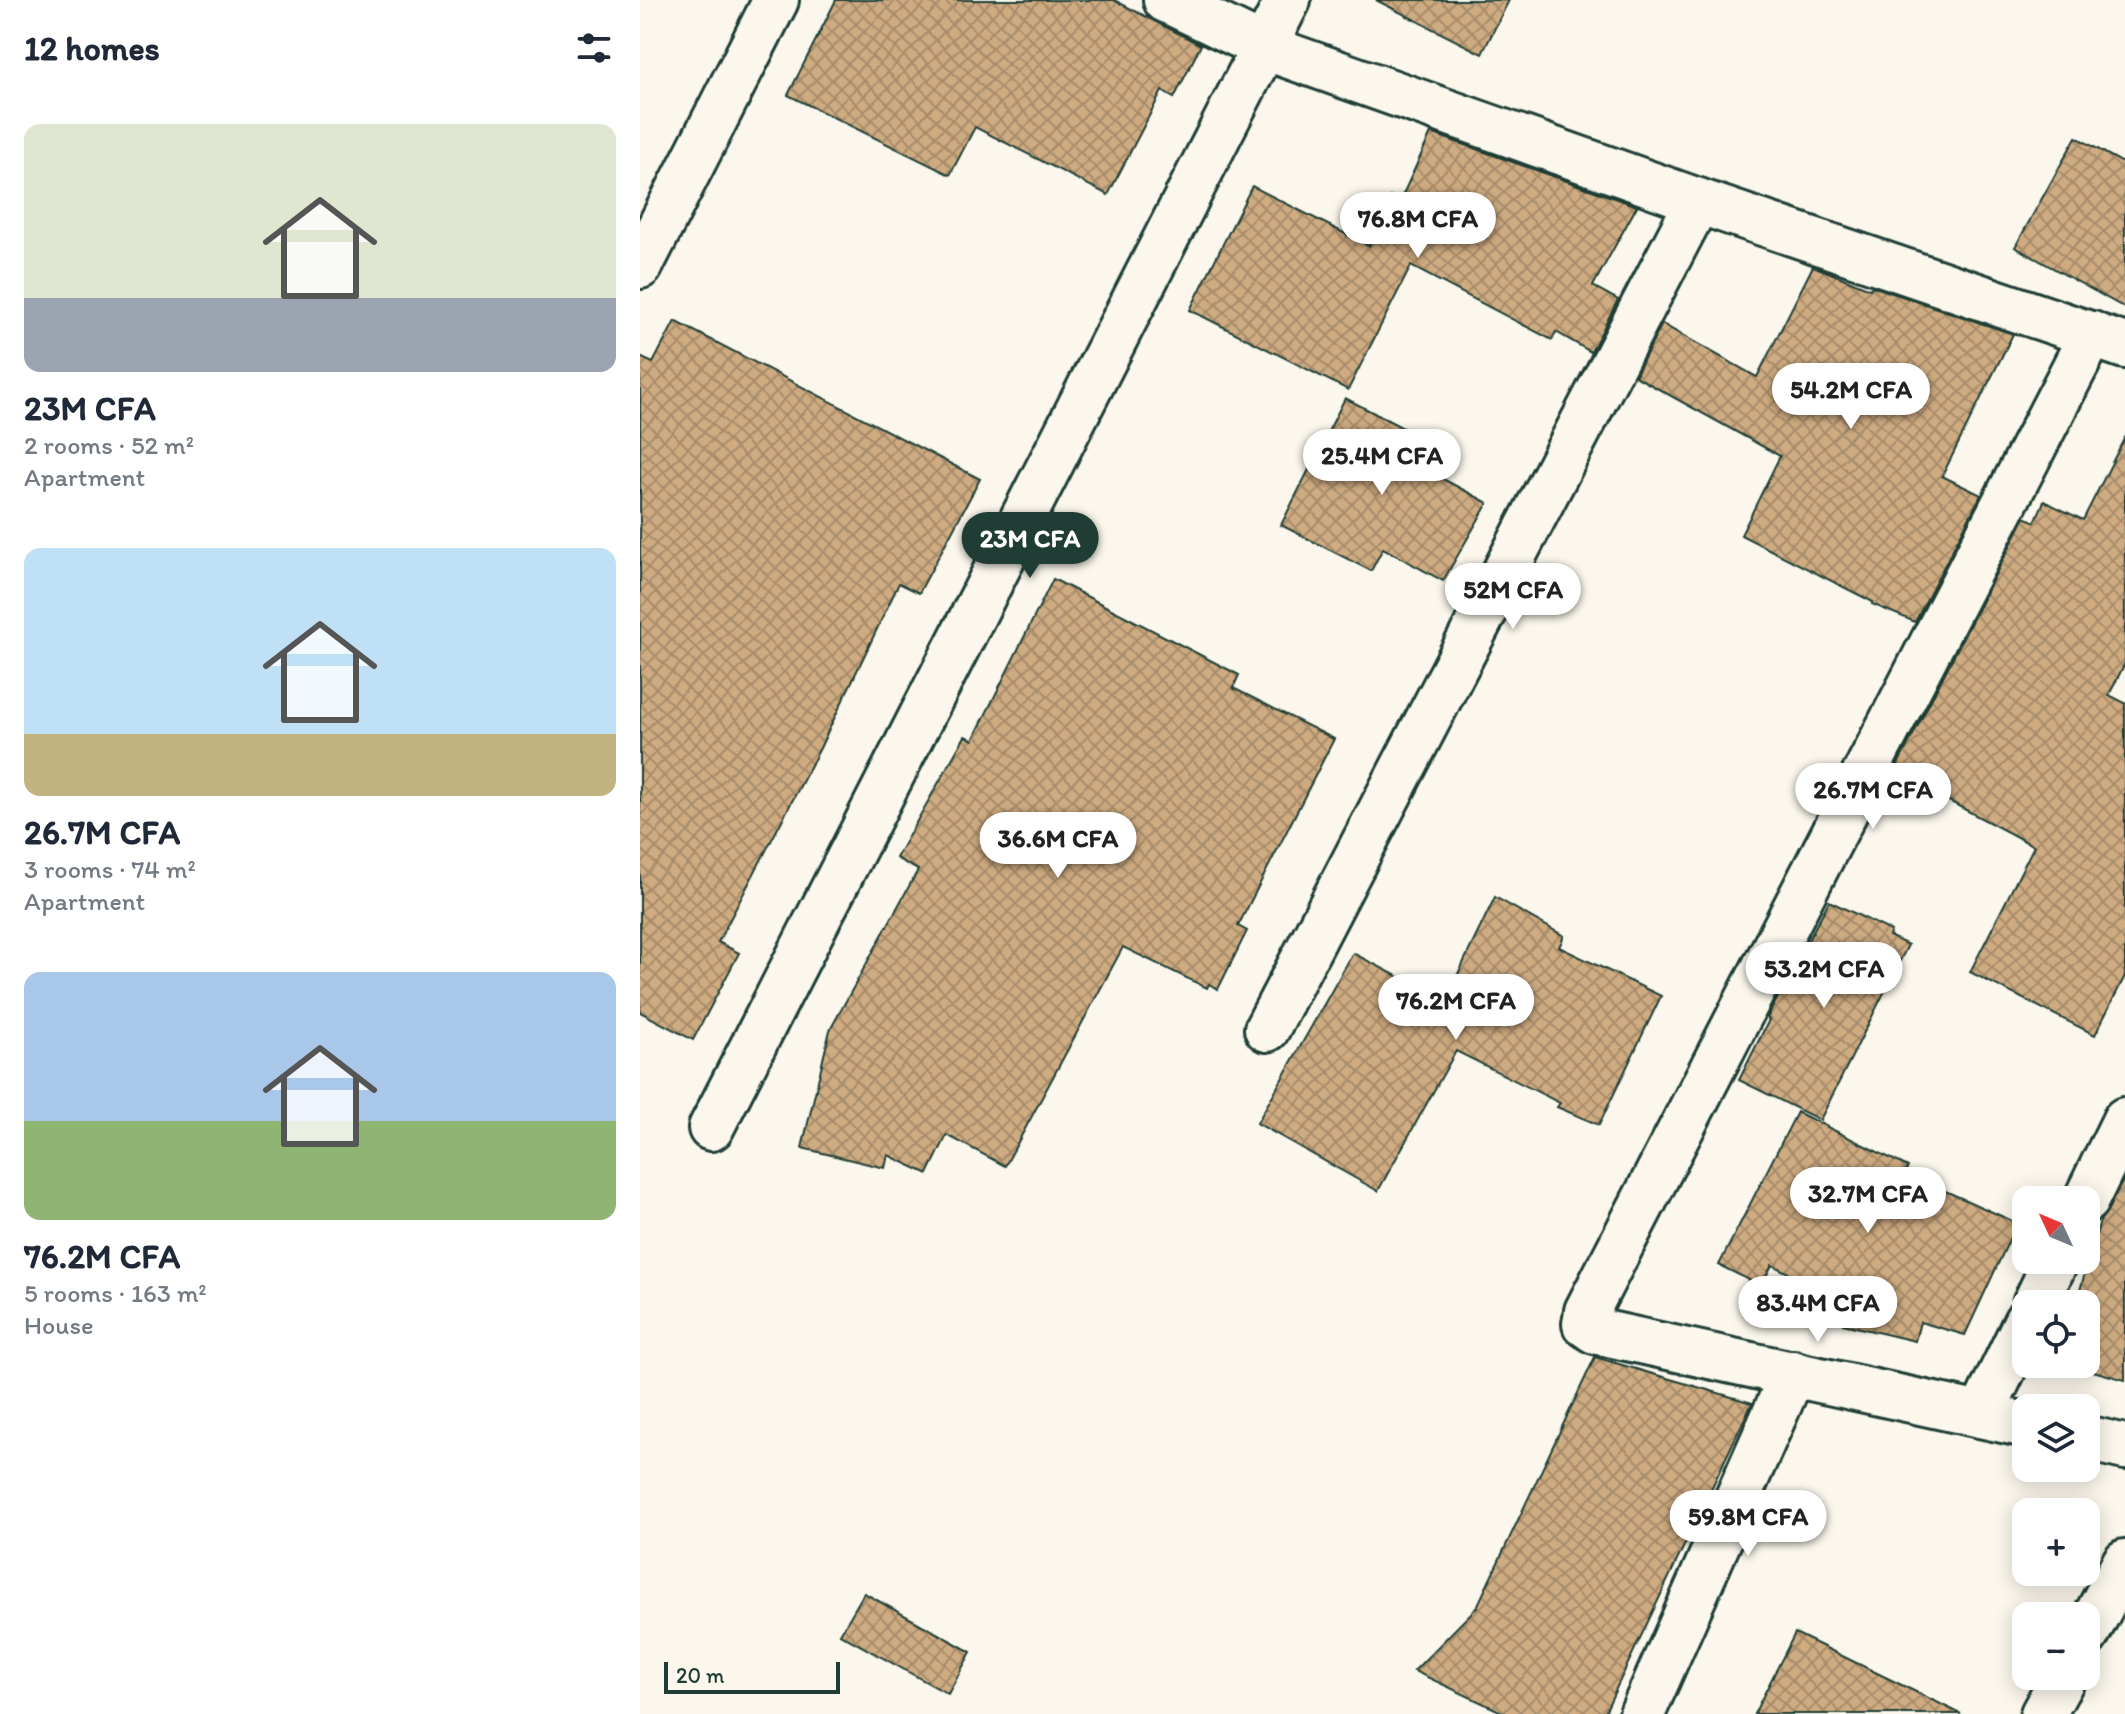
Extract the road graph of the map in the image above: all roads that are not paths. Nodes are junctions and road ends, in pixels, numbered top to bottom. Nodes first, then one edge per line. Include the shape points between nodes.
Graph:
1 (776, 0) edge
2 (1166, 0) edge
3 (1288, 0) edge
4 (1264, 47) junction
5 (1698, 201) junction
6 (640, 266) edge
7 (2108, 340) edge
8 (1267, 1029) dead end
9 (2125, 1120) edge
10 (711, 1128) dead end
11 (2093, 1186) edge
12 (2012, 1351) edge
13 (1793, 1373) junction
14 (1981, 1415) junction
15 (2012, 1422) edge
16 (2100, 1441) edge
17 (2125, 1447) edge
18 (2125, 1562) edge
19 (2100, 1609) edge
20 (2056, 1690) edge
21 (1642, 1714) edge
22 (2043, 1714) edge

1 - 6 street
2 - 4 street
3 - 4 street
4 - 5 street
4 - 10 street
5 - 7 street
5 - 8 street
7 - 13 street via 1587,1311 1585,1324 1595,1331
9 - 11 street
12 - 14 street
13 - 14 street
13 - 21 street
14 - 15 street
16 - 17 street
18 - 19 street
20 - 22 street

